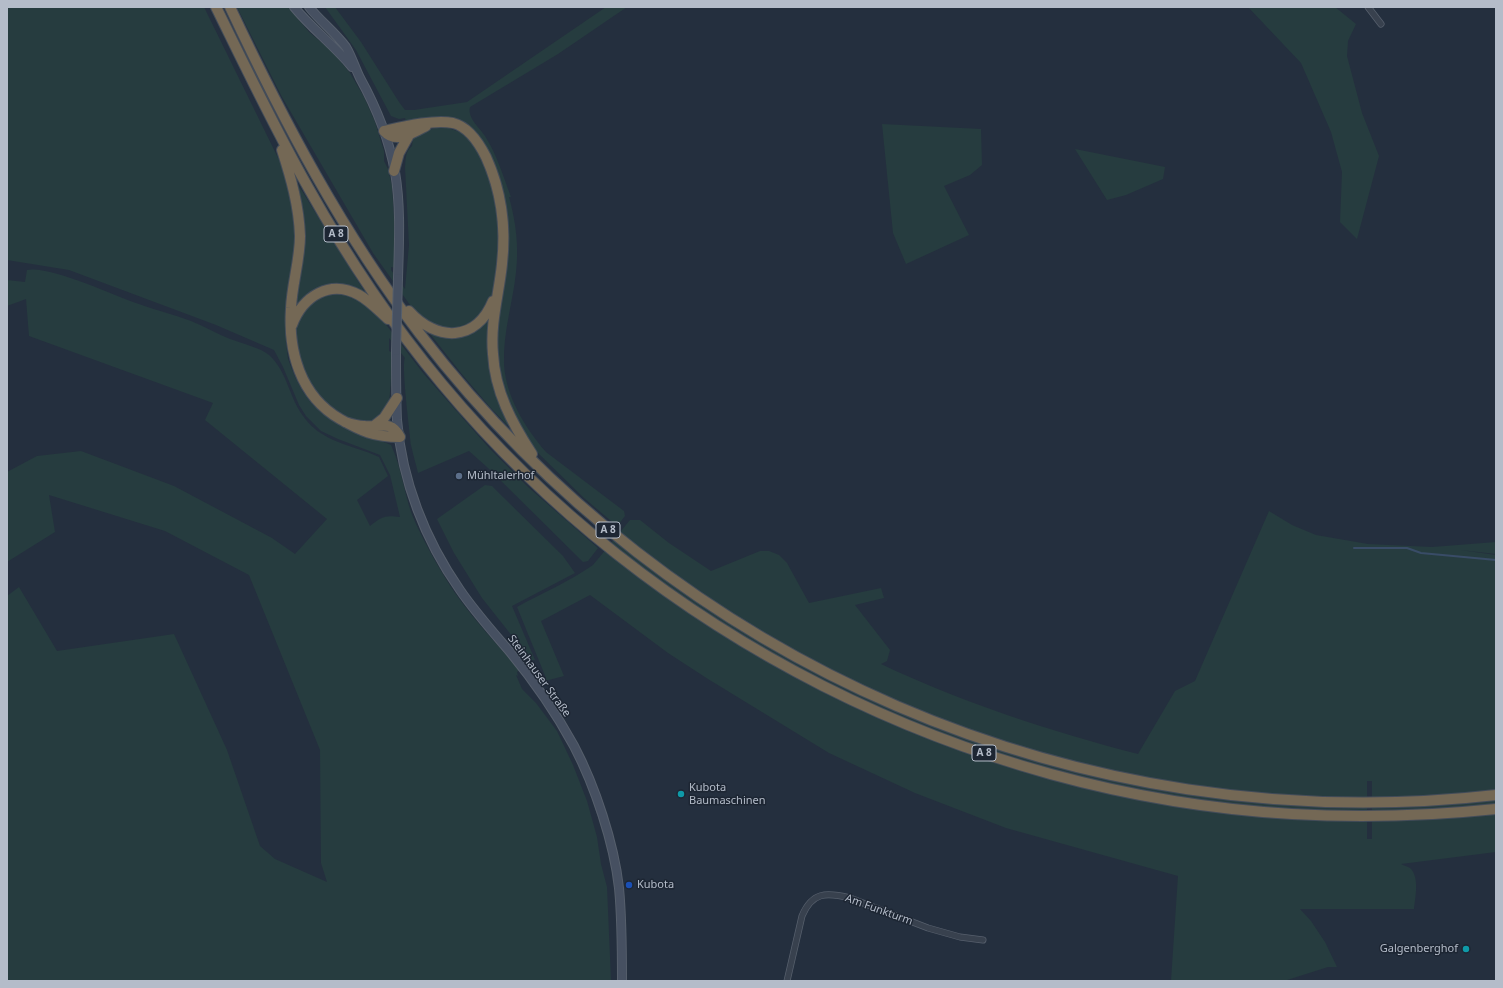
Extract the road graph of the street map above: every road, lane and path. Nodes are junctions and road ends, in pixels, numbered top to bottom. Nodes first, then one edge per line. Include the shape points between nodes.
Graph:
1 (216, 7) edge
2 (230, 7) edge
3 (294, 7) edge
4 (309, 7) edge
5 (1368, 7) edge
6 (1381, 24) dead end
7 (359, 75) junction
8 (433, 123) junction
9 (276, 129) junction
10 (384, 131) junction
11 (409, 134) junction
12 (394, 171) junction
13 (382, 281) junction
14 (497, 291) junction
15 (291, 327) junction
16 (404, 334) junction
17 (397, 398) junction
18 (345, 422) junction
19 (373, 426) junction
20 (400, 437) junction
21 (545, 474) junction
22 (1496, 795) edge
23 (1496, 809) edge
24 (984, 940) dead end
25 (622, 981) edge
26 (787, 981) edge

1 - 9 highway, A 8
2 - 13 highway, A 8 via 288,125 347,227
3 - 7 main road via 312,28 339,51
4 - 7 main road via 342,43
5 - 6 street
7 - 10 main road, Steinhauser Straße
8 - 10 highway
8 - 11 highway
8 - 14 highway via 453,123 468,131 489,164 497,189 503,226 503,253
9 - 15 highway via 293,184 299,222 300,247 291,309
9 - 16 highway, A 8 via 311,193 360,272
10 - 11 highway via 395,138
10 - 12 main road, Steinhauser Straße
11 - 12 highway via 399,153
12 - 17 main road, Steinhauser Straße, bridge via 399,223
13 - 14 highway via 415,318 431,329 448,334 466,330 477,324 490,309
13 - 21 highway, A 8 via 418,332 450,371
14 - 21 highway via 492,352 499,389 518,432
15 - 16 highway via 311,297 326,290 338,289 363,298
15 - 18 highway via 293,354 308,390 325,409
16 - 23 highway, A 8 via 442,383 487,434 541,489 597,538 668,592 748,644 787,668 883,715 1041,772 1168,800 1254,811 1347,816 1399,816
17 - 19 highway via 384,418
17 - 20 main road, Steinhauser Straße
18 - 19 highway
18 - 20 highway via 372,434
19 - 20 highway via 388,426 396,430
20 - 25 main road, Steinhauser Straße via 409,484 420,517 438,555 460,590 537,688 575,747 585,769 601,812 618,885 622,932
21 - 22 highway, A 8 via 583,509 649,562 753,633 885,702 996,744 1044,759 1126,778 1211,792 1295,801 1431,801
24 - 26 street, Am Funkturm via 928,928 850,898 828,894 812,900 806,907

